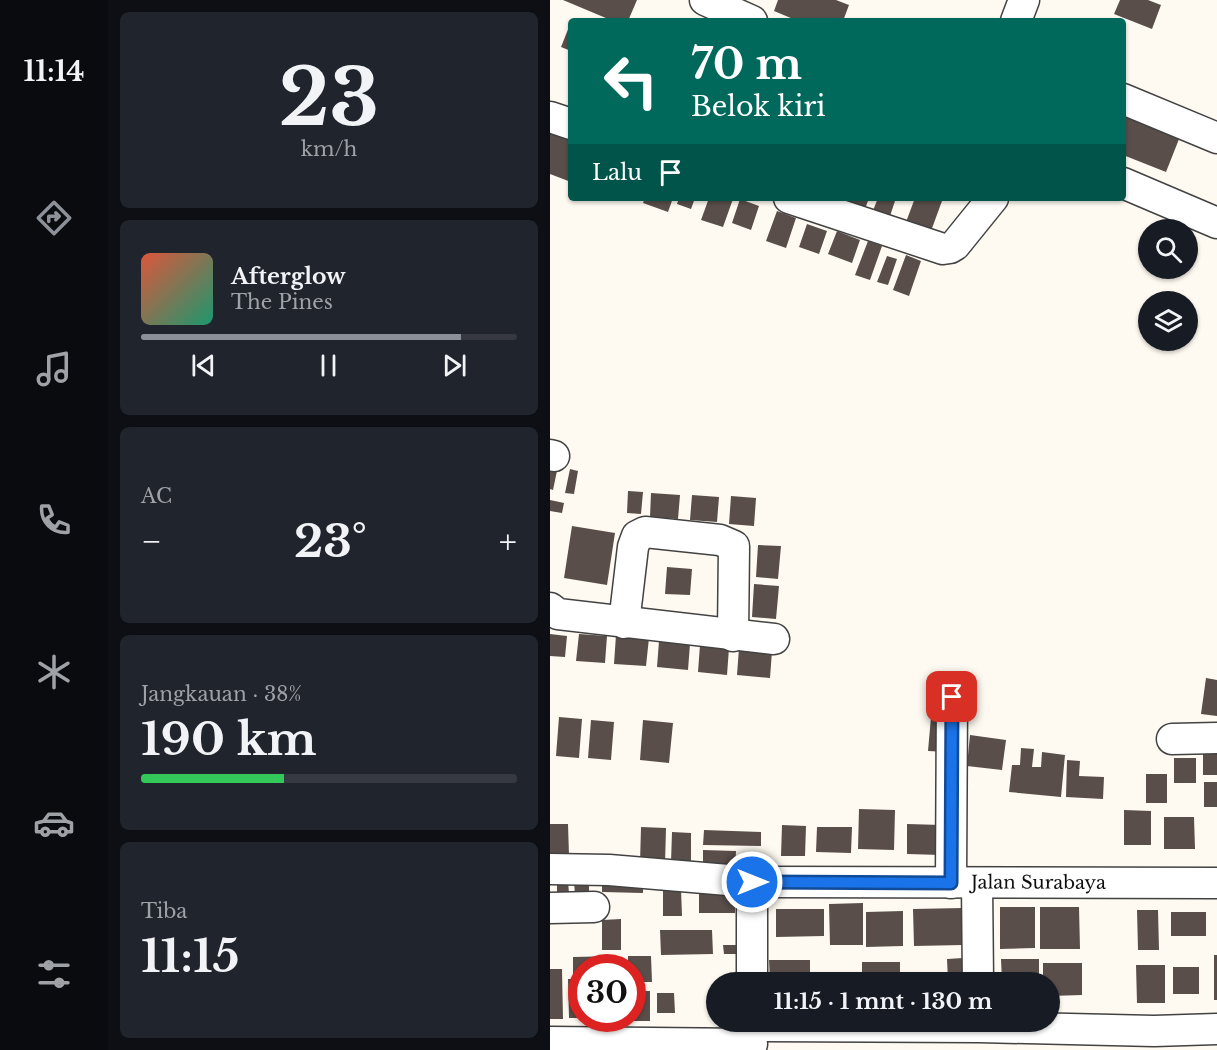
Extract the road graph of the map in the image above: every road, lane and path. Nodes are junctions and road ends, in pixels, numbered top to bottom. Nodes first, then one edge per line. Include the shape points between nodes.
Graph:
1 (705, 0) edge
2 (1024, 0) edge
3 (745, 18) edge
4 (1017, 18) edge
5 (1126, 100) edge
6 (550, 117) edge
7 (568, 123) edge
8 (1216, 138) edge
9 (1126, 184) edge
10 (798, 201) edge
11 (991, 201) edge
12 (1216, 224) edge
13 (550, 608) edge
14 (624, 623) junction
15 (733, 636) junction
16 (774, 639) dead end
17 (952, 697) dead end
18 (1216, 738) edge
19 (1172, 739) dead end
20 (550, 869) edge
21 (752, 882) junction
22 (964, 883) junction
23 (1216, 883) edge
24 (594, 907) dead end
25 (550, 908) edge
26 (752, 972) edge
27 (977, 972) edge
28 (1216, 1029) edge
29 (814, 1032) edge
30 (1060, 1032) edge
31 (752, 1035) edge
32 (1154, 1041) edge
33 (550, 1042) edge

1 - 3 street
2 - 4 street
5 - 8 street
6 - 7 street
9 - 12 street
10 - 11 street via 943,249 955,245
13 - 14 street via 558,614
14 - 15 street
14 - 15 street via 637,536 645,532 720,540 734,546
15 - 16 street
17 - 22 street
18 - 19 street
20 - 21 street, Jalan Surabaya via 600,869
21 - 22 street, Jalan Surabaya
21 - 26 street
22 - 23 street, Jalan Surabaya
22 - 27 street
24 - 25 street
28 - 32 street
29 - 31 street
30 - 32 street
31 - 33 street

